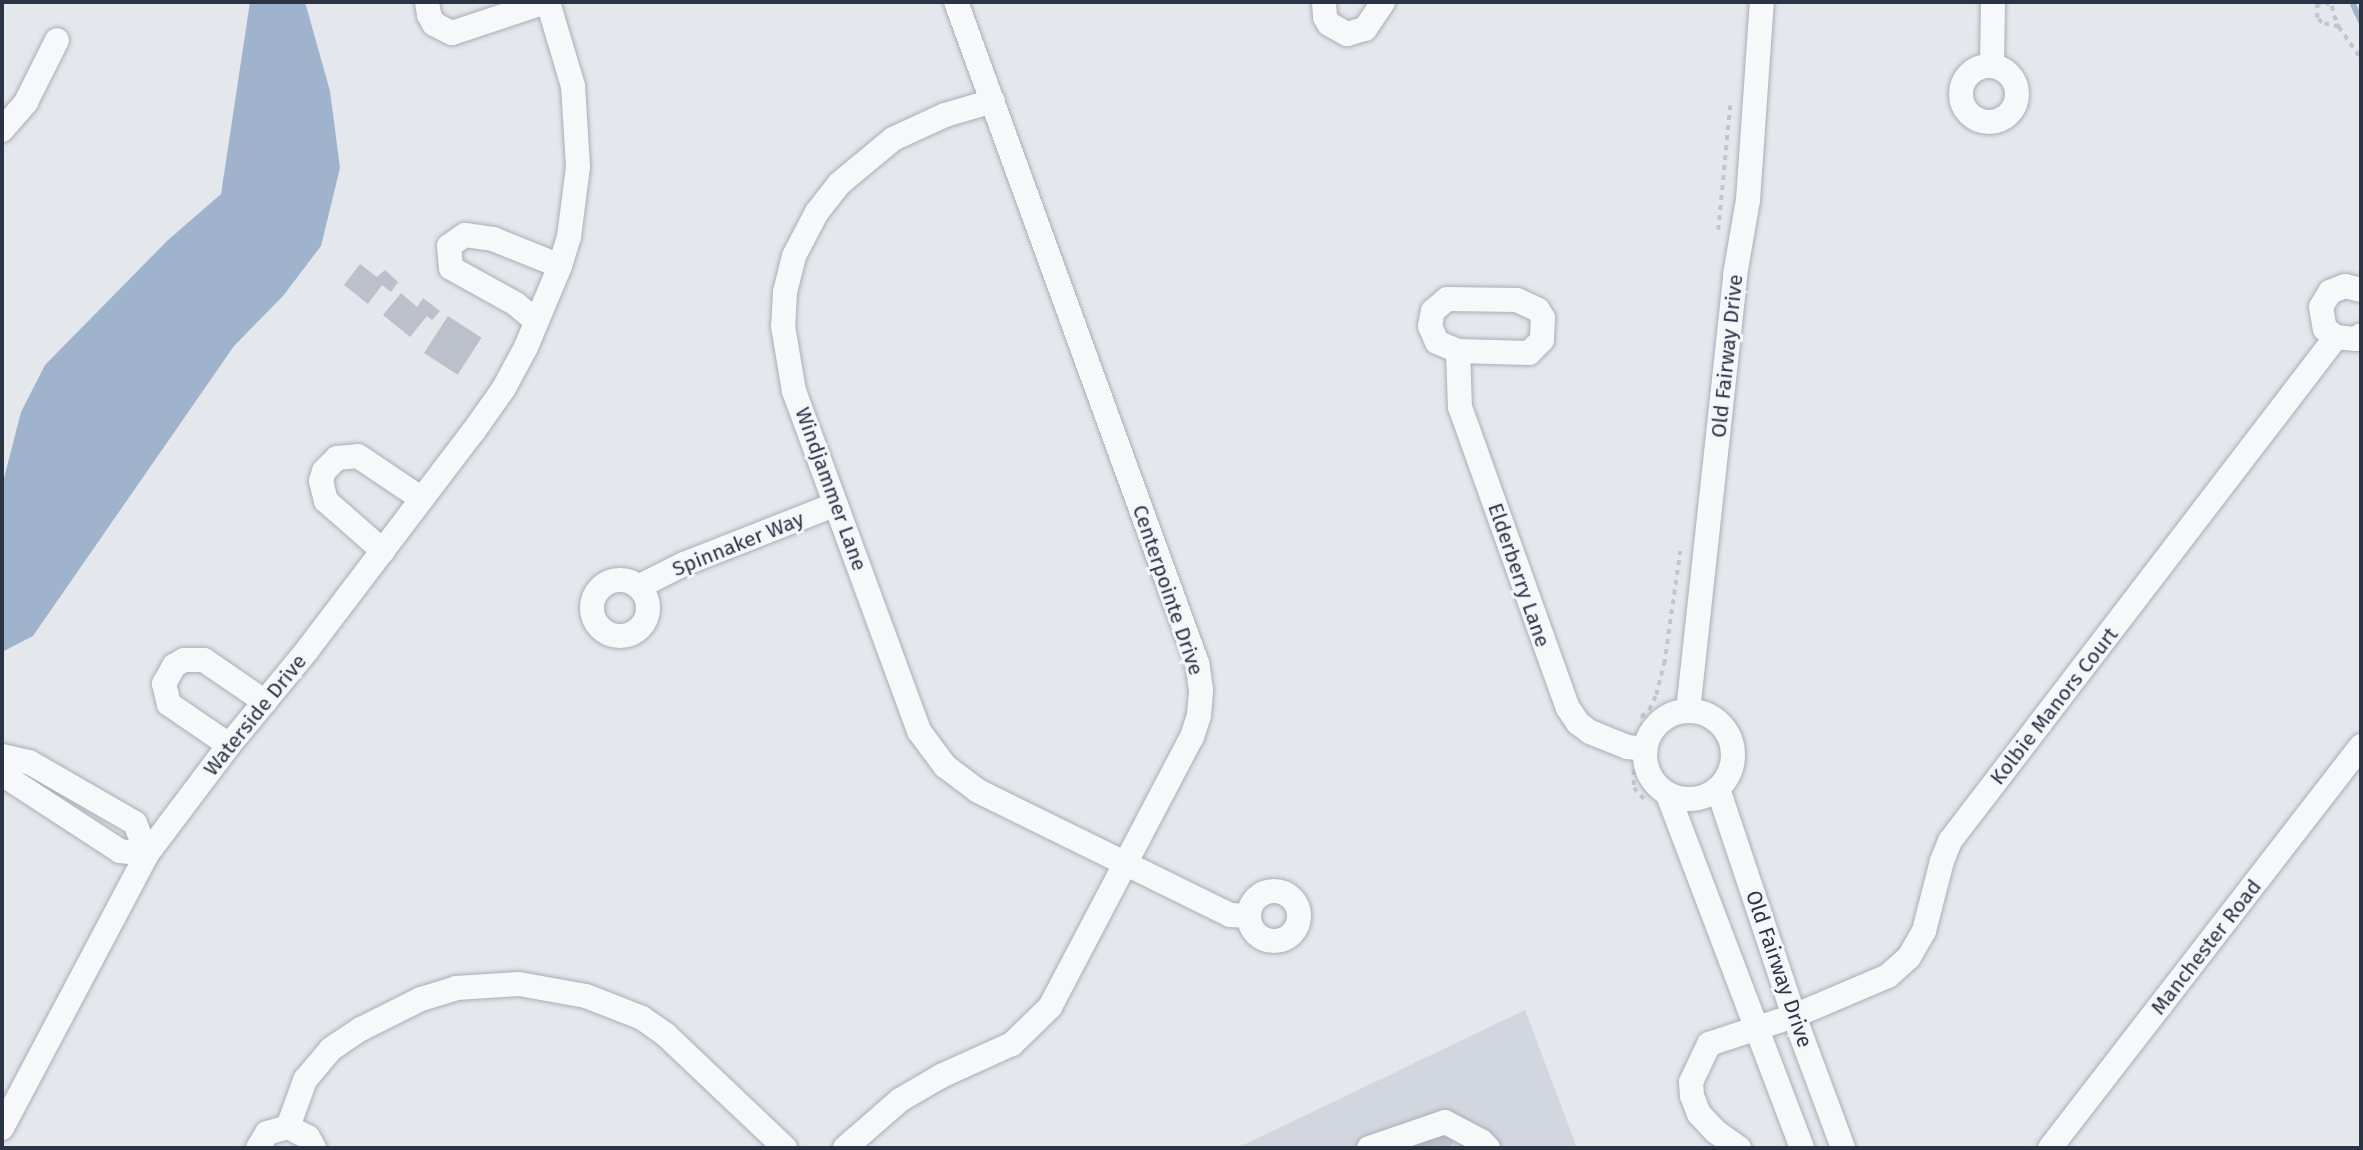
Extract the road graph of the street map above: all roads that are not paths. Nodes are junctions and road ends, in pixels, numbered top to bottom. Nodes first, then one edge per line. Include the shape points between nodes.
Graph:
1 (427, 2) edge
2 (547, 2) edge
3 (956, 2) edge
4 (1324, 2) edge
5 (1383, 2) edge
6 (1762, 2) edge
7 (1993, 2) edge
8 (57, 40) dead end
9 (1992, 66) dead end
10 (993, 101) junction
11 (2, 130) edge
12 (560, 266) junction
13 (2361, 290) edge
14 (536, 321) junction
15 (2361, 335) edge
16 (2336, 337) junction
17 (1458, 351) dead end
18 (422, 499) junction
19 (836, 504) junction
20 (383, 551) junction
21 (640, 586) dead end
22 (265, 702) junction
23 (1688, 711) junction
24 (229, 745) junction
25 (2361, 746) edge
26 (1645, 749) junction
27 (2, 756) edge
28 (2, 774) edge
29 (1718, 789) junction
30 (1668, 794) junction
31 (147, 854) junction
32 (1124, 863) junction
33 (1248, 916) dead end
34 (1794, 1016) junction
35 (1756, 1026) junction
36 (288, 1127) junction
37 (2, 1128) edge
38 (258, 1148) edge
39 (314, 1148) edge
40 (785, 1148) edge
41 (845, 1148) edge
42 (1368, 1148) edge
43 (1488, 1148) edge
44 (1739, 1148) edge
45 (1802, 1148) edge
46 (1843, 1148) edge
47 (2050, 1148) edge

1 - 2 street via 434,24 452,33
2 - 12 street, Waterside Drive via 573,86 578,167 569,237
3 - 10 street, Centerpointe Drive
4 - 5 street via 1329,24 1347,34 1364,29
6 - 23 street, Old Fairway Drive via 1748,200 1735,275
7 - 9 street
8 - 11 street via 26,102
10 - 19 street, Windjammer Lane via 915,126 863,162 817,212 794,256 785,292 786,355 794,391
10 - 32 street, Centerpointe Drive via 1197,663 1201,690 1192,737
12 - 14 street, Waterside Drive
12 - 14 street via 493,239 465,235 449,246 450,268
13 - 16 street via 2345,286 2330,292 2321,307 2325,328
14 - 18 street, Waterside Drive via 503,388
15 - 16 street via 2356,339
16 - 34 street, Kolbie Manors Court via 1950,841 1924,931 1909,957 1888,976
17 - 26 street, Elderberry Lane via 1460,407 1560,692 1578,723 1590,732
18 - 20 street, Waterside Drive
18 - 20 street via 358,456 337,458 324,471 321,481 326,501
19 - 21 street, Spinnaker Way
19 - 32 street, Windjammer Lane via 919,731 945,766 978,791
20 - 22 street, Waterside Drive
22 - 24 street, Waterside Drive
22 - 24 street via 204,660 184,660 174,666 164,684 169,704
23 - 26 street via 1660,722
23 - 29 street via 1714,718 1732,743 1734,758
24 - 31 street, Waterside Drive
25 - 47 street, Manchester Road
26 - 30 street, Old Fairway Drive via 1648,772
27 - 31 street via 29,762 135,823
28 - 31 street via 120,851
29 - 30 street via 1690,800
29 - 34 street, Old Fairway Drive
30 - 35 street, Old Fairway Drive
31 - 37 street, Waterside Drive
32 - 33 street, Windjammer Lane via 1230,915
32 - 41 street, Centerpointe Drive via 1050,1007 1035,1025 995,1053 921,1086
34 - 35 street, Kolbie Manors Court
34 - 46 street, Old Fairway Drive
35 - 44 street, Kolbie Manors Court via 1709,1044 1691,1082 1699,1114
35 - 45 street, Old Fairway Drive
36 - 38 street via 267,1133
36 - 39 street via 308,1137
36 - 40 street via 305,1080 331,1049 361,1029 421,999 456,988 519,984 586,996 642,1018 666,1035
42 - 43 street via 1445,1122

